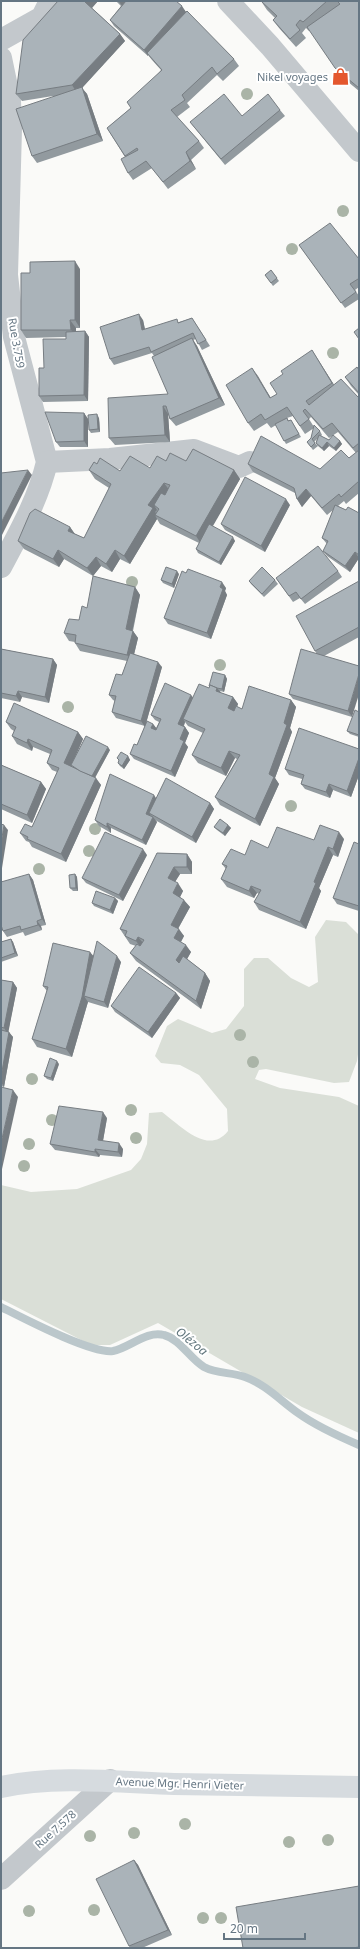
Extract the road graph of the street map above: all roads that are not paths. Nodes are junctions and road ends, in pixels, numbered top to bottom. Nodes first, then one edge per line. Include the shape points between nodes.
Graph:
1 (50, 1) edge
2 (231, 2) edge
3 (1, 40) edge
4 (1, 58) edge
5 (359, 151) edge
6 (47, 462) junction
7 (250, 462) edge
8 (1, 567) edge
9 (110, 1780) junction
10 (1, 1787) edge
11 (359, 1787) edge
12 (1, 1878) edge

1 - 3 street via 42,17
2 - 5 street
4 - 6 street, Rue 3.759 via 10,100 7,275 14,337
6 - 7 street via 110,459 194,450 239,467
6 - 8 street, Rue 3.759 via 35,499
9 - 10 main road, Avenue Mgr. Henri Vieter via 18,1783
9 - 11 main road, Avenue Mgr. Henri Vieter via 172,1784
9 - 12 street, Rue 7.578

